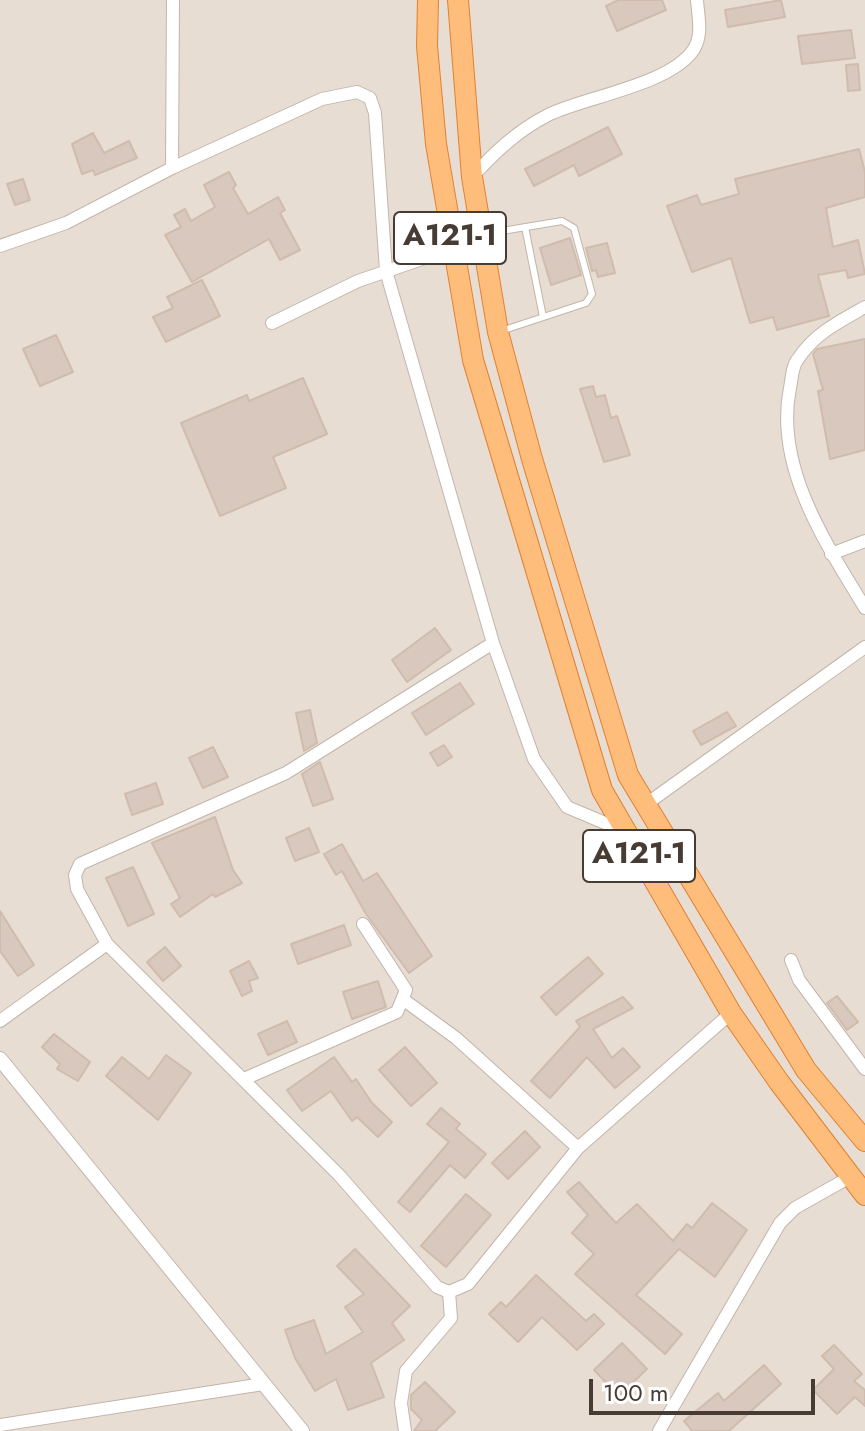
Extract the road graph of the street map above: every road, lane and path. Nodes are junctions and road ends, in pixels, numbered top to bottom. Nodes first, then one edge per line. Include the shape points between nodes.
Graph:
1 (173, 0) edge
2 (428, 0) edge
3 (458, 0) edge
4 (697, 0) edge
5 (172, 168) junction
6 (472, 177) junction
7 (525, 227) junction
8 (481, 234) junction
9 (0, 246) edge
10 (451, 249) junction
11 (386, 271) junction
12 (865, 307) edge
13 (543, 317) junction
14 (272, 323) dead end
15 (498, 332) junction
16 (865, 541) edge
17 (831, 554) junction
18 (865, 608) edge
19 (493, 643) junction
20 (865, 647) edge
21 (645, 805) junction
22 (624, 831) junction
23 (363, 924) dead end
24 (107, 944) junction
25 (791, 960) dead end
26 (404, 1000) junction
27 (731, 1013) junction
28 (0, 1021) edge
29 (0, 1059) edge
30 (865, 1069) edge
31 (244, 1079) junction
32 (865, 1141) edge
33 (578, 1148) junction
34 (850, 1177) junction
35 (865, 1195) edge
36 (449, 1292) junction
37 (263, 1384) junction
38 (0, 1425) edge
39 (302, 1431) edge
40 (405, 1431) edge
41 (659, 1431) edge

1 - 5 street
2 - 10 highway, A121-1 via 436,144
3 - 6 highway, A121-1
4 - 6 street via 699,31 686,56 639,85 551,114 505,141
5 - 9 street via 66,223
5 - 11 street via 322,99 357,92 370,98
6 - 8 highway, A121-1
7 - 8 lane
7 - 13 lane
7 - 13 lane via 562,221 574,228 592,294 586,303
8 - 15 highway, A121-1
10 - 11 street
10 - 22 highway, A121-1 via 473,360 504,472 602,790
11 - 14 street
11 - 19 street
12 - 17 street via 816,336 795,362 787,402 790,460
13 - 15 lane
15 - 21 highway, A121-1 via 628,775
16 - 17 street
17 - 18 street
19 - 22 street via 534,759 567,807
19 - 24 street via 286,773 80,864 77,889
20 - 21 street
21 - 32 highway, A121-1 via 806,1070
22 - 27 highway, A121-1
23 - 26 street via 406,990
24 - 28 street
24 - 31 street
25 - 30 street via 799,980
26 - 31 street via 397,1012
26 - 33 street via 456,1038
27 - 33 street
27 - 34 highway, A121-1
29 - 37 street
31 - 36 street via 339,1175 437,1287
33 - 36 street via 468,1284
34 - 35 highway, A121-1
34 - 41 street via 795,1208 780,1223
36 - 40 street via 451,1318 406,1371 401,1403
37 - 38 street
37 - 39 street

